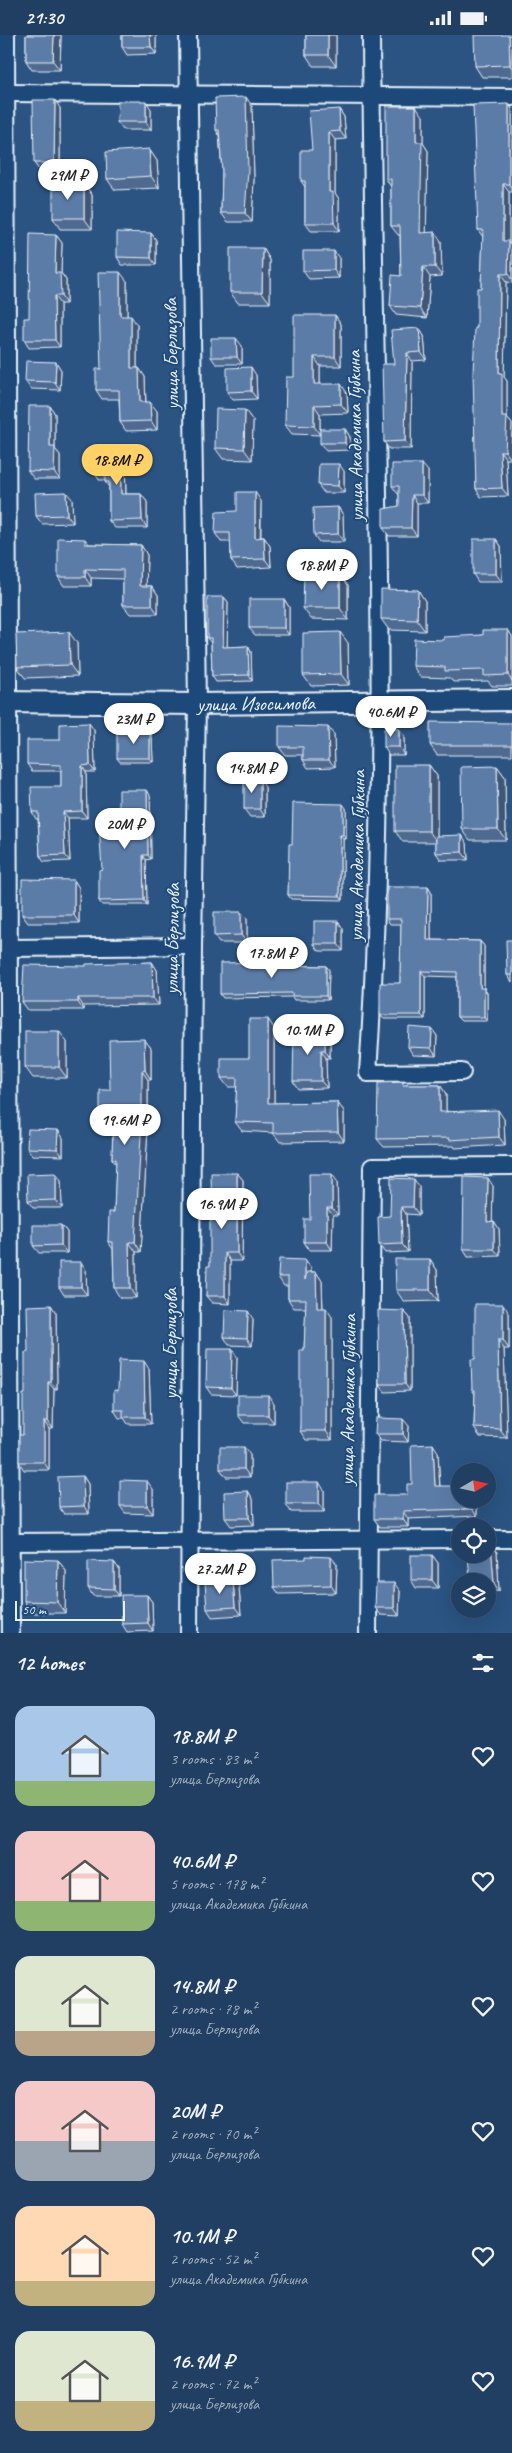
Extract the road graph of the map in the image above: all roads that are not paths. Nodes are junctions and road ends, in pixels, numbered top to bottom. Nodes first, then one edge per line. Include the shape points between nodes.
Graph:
1 (6, 35) edge
2 (188, 35) edge
3 (371, 35) edge
4 (6, 93) junction
5 (188, 94) junction
6 (371, 96) junction
7 (512, 97) edge
8 (512, 700) edge
9 (3, 701) edge
10 (380, 702) junction
11 (197, 703) junction
12 (193, 946) junction
13 (10, 948) junction
14 (462, 1072) dead end
15 (512, 1166) edge
16 (451, 1539) edge
17 (496, 1539) edge
18 (512, 1539) edge
19 (368, 1540) junction
20 (190, 1541) junction
21 (12, 1542) junction
22 (11, 1633) edge
23 (189, 1633) edge
24 (368, 1633) edge

1 - 4 street
2 - 5 street, улица Берлизова
3 - 6 street, улица Академика Губкина
4 - 5 street
4 - 9 street
5 - 6 street
5 - 11 street, улица Берлизова
6 - 7 street
6 - 10 street, улица Академика Губкина
8 - 10 street, улица Изосимова
9 - 11 street, улица Изосимова
9 - 13 street
10 - 11 street, улица Изосимова
10 - 14 street, улица Академика Губкина via 376,956 368,1073
11 - 12 street, улица Берлизова
12 - 13 street
12 - 20 street, улица Берлизова
13 - 21 street
15 - 19 street, улица Академика Губкина via 372,1167
16 - 19 street
17 - 18 street
19 - 20 street
19 - 24 street, улица Академика Губкина
20 - 21 street
20 - 23 street, улица Берлизова
21 - 22 street

